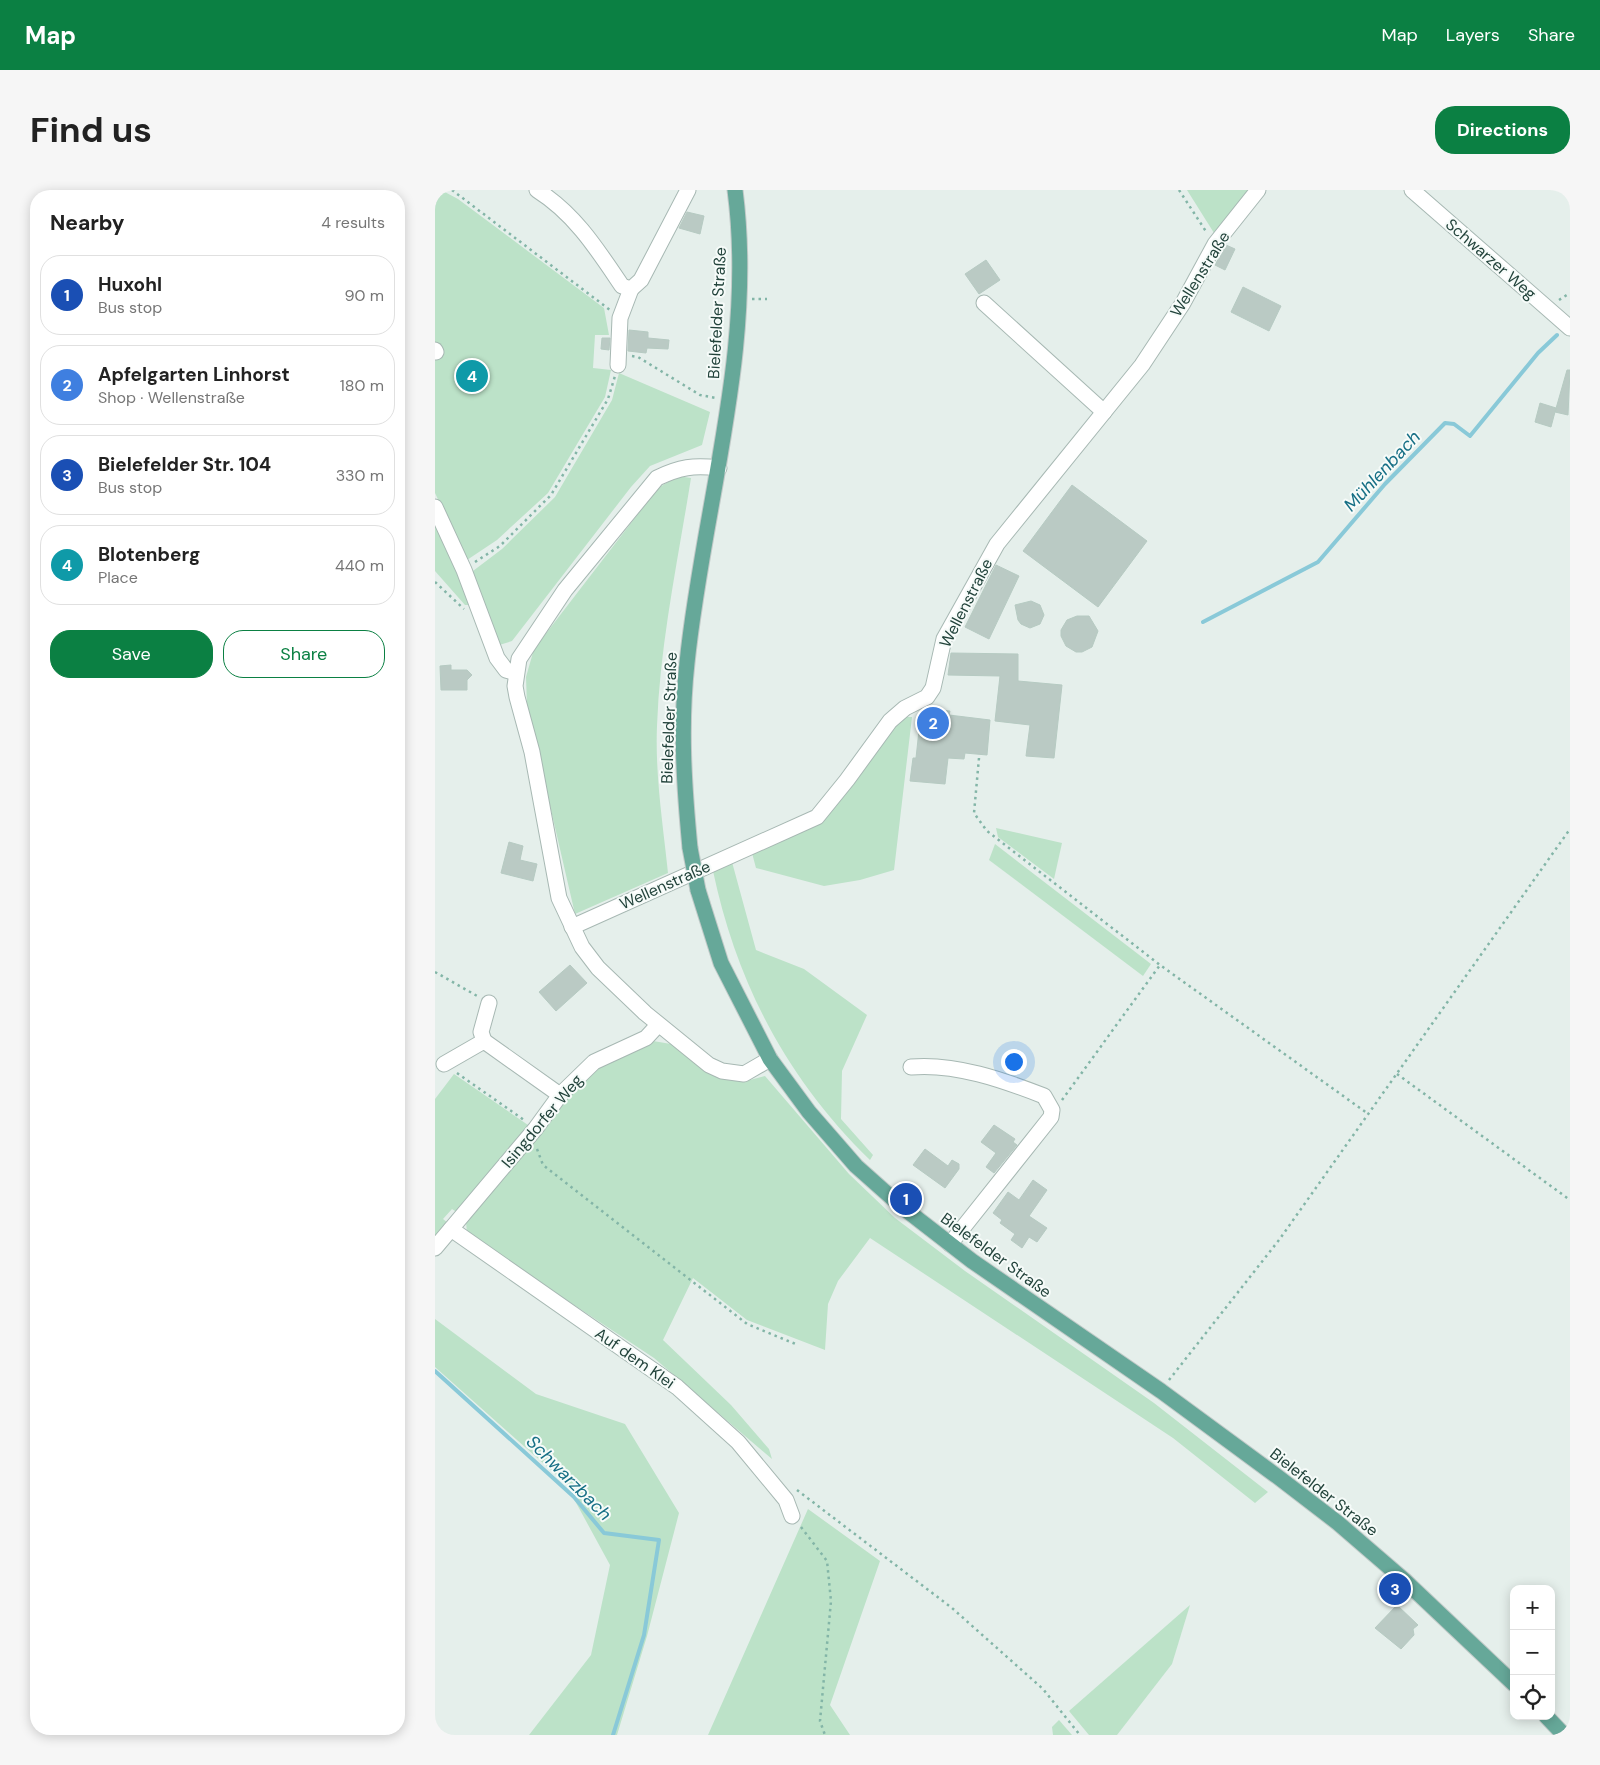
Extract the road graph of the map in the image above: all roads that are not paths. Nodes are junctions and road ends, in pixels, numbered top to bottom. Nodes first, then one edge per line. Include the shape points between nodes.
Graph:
1 (537, 190) edge
2 (687, 190) edge
3 (735, 190) edge
4 (1258, 190) edge
5 (1412, 190) edge
6 (631, 289) junction
7 (984, 303) dead end
8 (1570, 328) edge
9 (618, 360) road end
10 (1104, 412) junction
11 (719, 468) junction
12 (435, 507) edge
13 (516, 674) junction
14 (571, 927) junction
15 (489, 1003) road end
16 (659, 1024) junction
17 (484, 1041) junction
18 (770, 1059) junction
19 (444, 1064) road end
20 (911, 1067) dead end
21 (560, 1094) junction
22 (451, 1229) junction
23 (950, 1244) junction
24 (435, 1248) edge
25 (792, 1516) road end
26 (1510, 1680) edge
27 (1550, 1720) edge
28 (1564, 1735) edge

1 - 6 street via 552,199 585,231 622,286
2 - 6 street via 641,280
3 - 11 main road, Bielefelder Straße via 739,261 737,331
4 - 10 street, Wellenstraße via 1215,244 1178,311
5 - 8 street, Schwarzer Weg
6 - 9 street via 620,318
7 - 10 street
10 - 14 street, Wellenstraße via 997,544 944,639 933,688 927,697 905,708 890,721 817,816
11 - 13 street via 677,468 657,478 565,590 519,659
11 - 18 main road, Bielefelder Straße, bridge via 687,663 683,775 690,848 698,890 721,963
12 - 13 street via 464,570 497,658 506,670
13 - 14 street via 517,697 533,752 559,898
14 - 16 street via 598,968
15 - 17 street via 481,1032
16 - 18 street via 709,1065 722,1071 744,1074
16 - 21 street, Isingdorfer Weg via 646,1038 594,1062
17 - 19 street
17 - 21 street
18 - 23 main road, Bielefelder Straße via 809,1112 856,1166
20 - 23 street via 937,1066 994,1078 1045,1096 1052,1110 1051,1117
21 - 22 street, Isingdorfer Weg via 536,1128
22 - 24 street, Isingdorfer Weg
22 - 25 street, Auf dem Klei via 677,1387 738,1442 786,1500
23 - 26 main road, Bielefelder Straße via 1278,1476 1404,1580
27 - 28 main road

